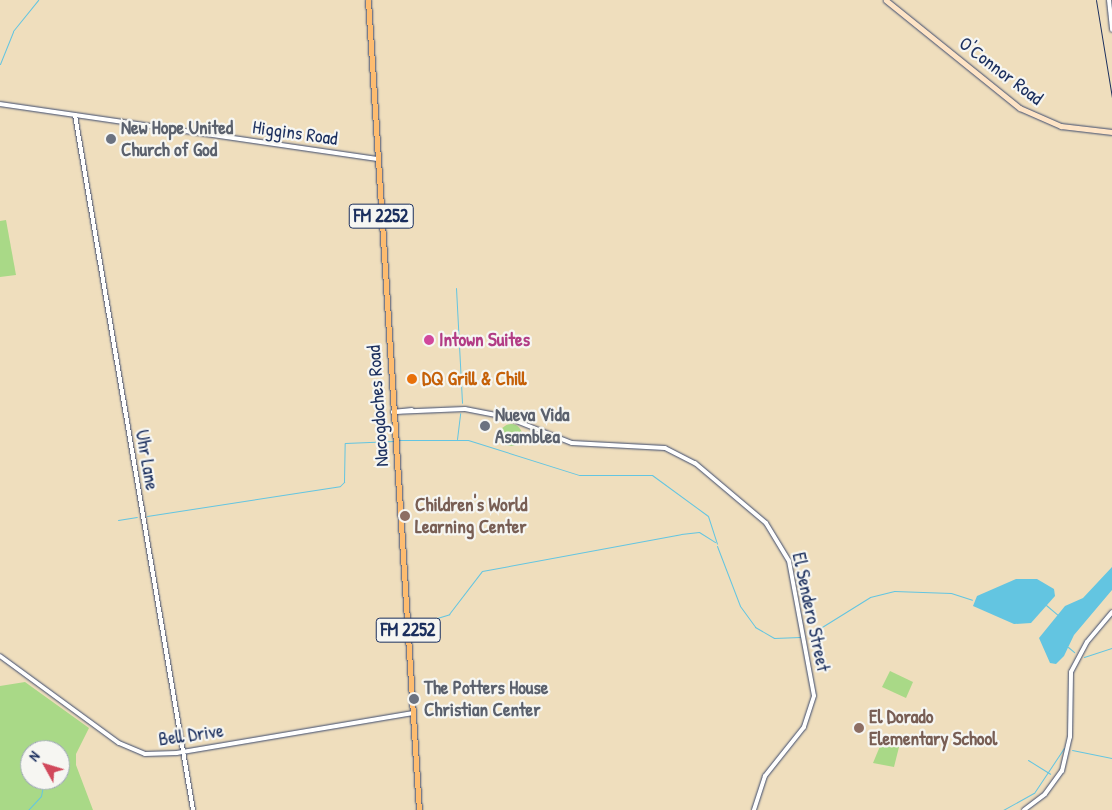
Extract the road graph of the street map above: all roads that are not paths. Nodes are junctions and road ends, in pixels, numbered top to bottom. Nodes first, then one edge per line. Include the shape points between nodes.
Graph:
1 (368, 0) edge
2 (886, 0) edge
3 (1109, 0) edge
4 (1112, 30) edge
5 (0, 104) edge
6 (75, 115) junction
7 (1112, 132) edge
8 (377, 159) junction
9 (393, 412) junction
10 (1112, 612) edge
11 (0, 656) edge
12 (413, 713) junction
13 (183, 752) junction
14 (192, 810) edge
15 (419, 810) edge
16 (754, 810) edge
17 (1024, 810) edge

1 - 8 main road, Nacogdoches Road / FM 2252
2 - 7 main road, O'Connor Road via 1020,108 1061,126 1092,133
3 - 4 street
5 - 6 street, Higgins Road
6 - 8 street, Higgins Road
6 - 13 street, Uhr Lane
8 - 9 main road, Nacogdoches Road / FM 2252
9 - 12 main road, Nacogdoches Road / FM 2252
9 - 16 street, El Sendero Street via 474,410 572,443 665,448 694,463 769,528 789,561 814,696 804,727 761,783
10 - 17 street via 1084,647 1072,672 1070,737 1062,771 1045,794
11 - 13 street, Bell Drive via 126,747 148,754
12 - 13 street, Bell Drive
12 - 15 main road, Nacogdoches Road / FM 2252
13 - 14 street, Uhr Lane

